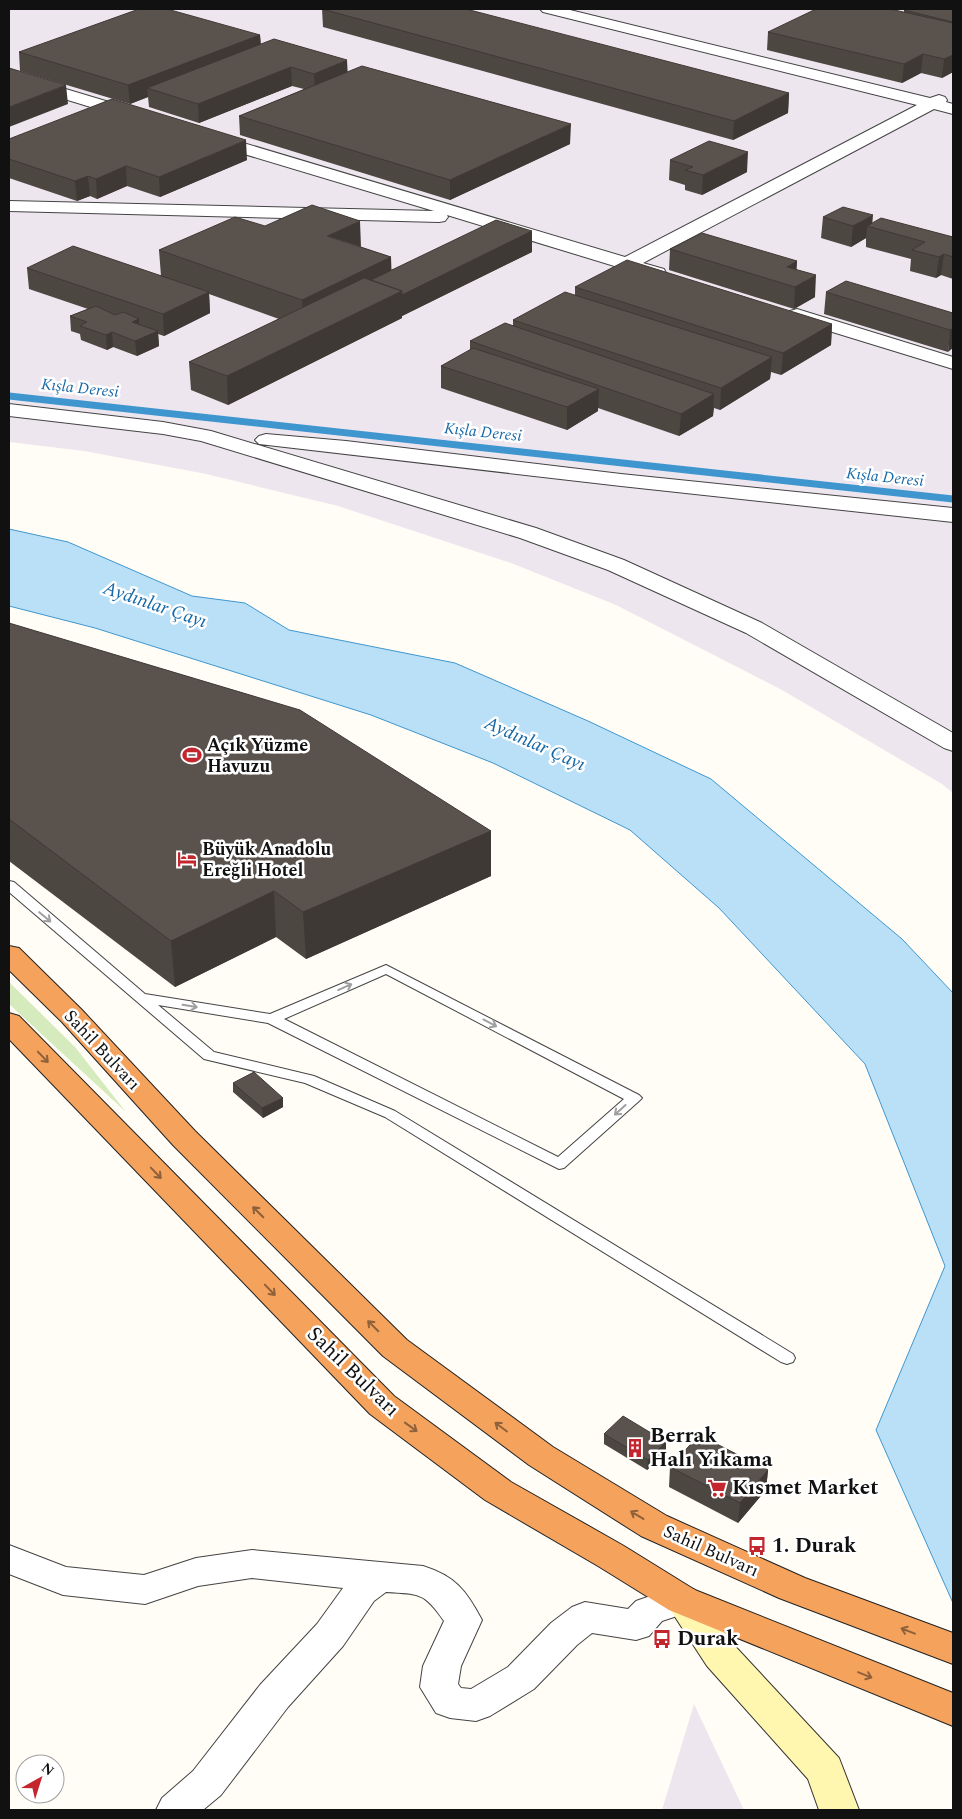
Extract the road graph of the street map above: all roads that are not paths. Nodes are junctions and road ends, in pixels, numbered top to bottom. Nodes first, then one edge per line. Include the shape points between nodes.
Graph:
1 (548, 9) edge
2 (9, 77) edge
3 (953, 93) edge
4 (932, 104) junction
5 (953, 109) edge
6 (151, 120) edge
7 (190, 132) edge
8 (9, 206) edge
9 (476, 218) junction
10 (626, 264) junction
11 (672, 278) edge
12 (785, 312) edge
13 (953, 363) edge
14 (9, 410) edge
15 (204, 435) junction
16 (953, 515) edge
17 (953, 743) edge
18 (9, 885) edge
19 (9, 954) edge
20 (142, 998) junction
21 (272, 1019) junction
22 (10, 1024) edge
23 (787, 1358) dead end
24 (9, 1559) edge
25 (379, 1577) junction
26 (682, 1600) junction
27 (953, 1648) edge
28 (953, 1710) edge
29 (176, 1810) edge
30 (840, 1810) edge

1 - 4 street
2 - 6 street
3 - 4 street
4 - 5 street
4 - 10 street
7 - 9 street
8 - 9 street
9 - 10 street
10 - 11 street
12 - 13 street
14 - 15 street
15 - 16 street via 346,447
15 - 17 street via 528,533 616,565 754,628
18 -> 20 lane
27 -> 19 highway, Sahil Bulvarı via 792,1588 646,1521 541,1456 395,1348 184,1138 72,1016
20 -> 21 lane
20 - 23 lane via 210,1056 309,1079 390,1114
21 -> 21 lane via 386,969 634,1098 559,1164
22 -> 26 highway, Sahil Bulvarı via 382,1405 498,1490
24 - 25 street via 63,1581 145,1590 196,1572 252,1564
25 - 26 street via 423,1580 444,1592 463,1620 442,1666 439,1687 450,1702 476,1705 521,1678 585,1617 636,1625 649,1611
25 - 29 street via 361,1592 330,1635 274,1696 207,1783
26 -> 28 highway, Sahil Bulvarı
26 - 30 street via 720,1655 825,1770

